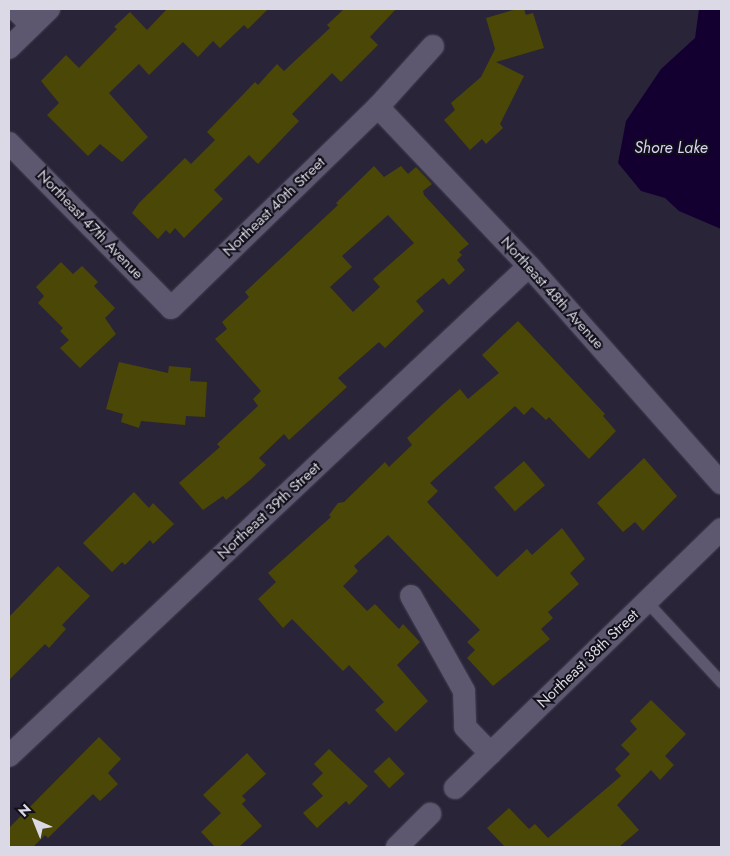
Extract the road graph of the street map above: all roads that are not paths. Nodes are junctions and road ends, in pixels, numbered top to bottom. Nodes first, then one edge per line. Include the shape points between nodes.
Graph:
1 (15, 9) edge
2 (49, 9) edge
3 (31, 25) junction
4 (433, 46) dead end
5 (9, 48) edge
6 (378, 107) junction
7 (9, 143) edge
8 (529, 266) junction
9 (171, 308) joint
10 (721, 483) edge
11 (721, 528) edge
12 (411, 596) dead end
13 (647, 602) junction
14 (721, 682) edge
15 (491, 754) junction
16 (9, 756) edge
17 (455, 788) dead end
18 (430, 814) dead end
19 (397, 847) edge

1 - 3 street
2 - 3 street
3 - 5 street
4 - 6 street, Northeast 40th Street
6 - 8 street, Northeast 48th Avenue
6 - 9 street, Northeast 40th Street
7 - 9 street, Northeast 47th Avenue
8 - 10 street, Northeast 48th Avenue
8 - 16 street, Northeast 39th Street
11 - 13 street, Northeast 38th Street
12 - 15 street via 464,692 465,727
13 - 14 lane
13 - 15 street, Northeast 38th Street
15 - 17 street, Northeast 38th Street
18 - 19 street

